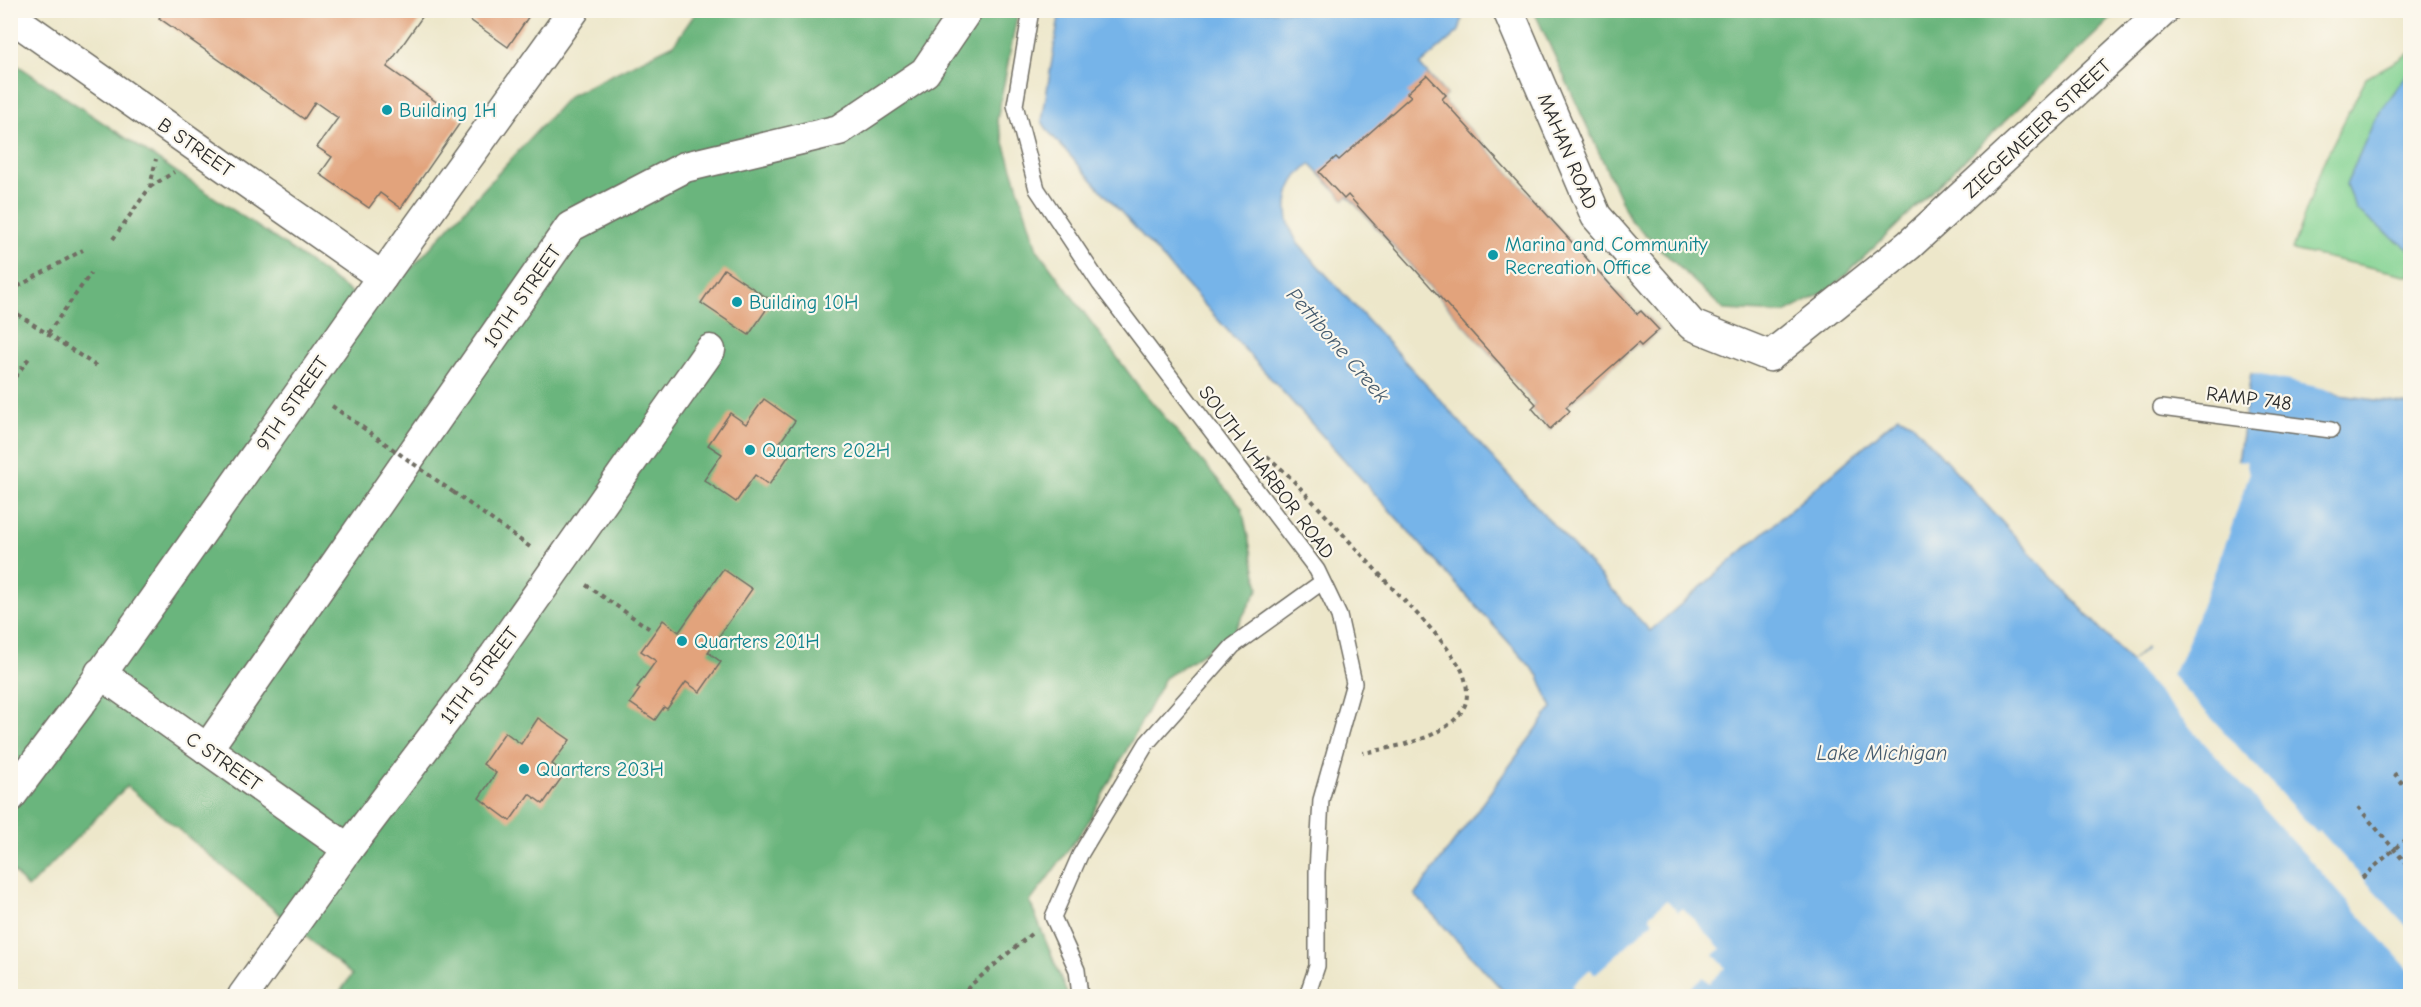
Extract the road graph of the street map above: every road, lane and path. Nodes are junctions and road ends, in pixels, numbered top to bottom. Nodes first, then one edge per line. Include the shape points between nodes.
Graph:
1 (574, 10) edge
2 (967, 10) edge
3 (1031, 10) edge
4 (1508, 10) edge
5 (2164, 10) edge
6 (10, 16) edge
7 (157, 155) dead end
8 (178, 169) dead end
9 (150, 187) junction
10 (113, 239) dead end
11 (1909, 245) joint
12 (83, 250) dead end
13 (91, 273) dead end
14 (382, 277) junction
15 (10, 291) edge
16 (10, 309) edge
17 (47, 333) junction
18 (710, 350) dead end
19 (29, 358) dead end
20 (96, 366) dead end
21 (10, 384) edge
22 (2161, 408) dead end
23 (362, 427) dead end
24 (2331, 430) dead end
25 (534, 550) dead end
26 (581, 582) dead end
27 (1322, 582) junction
28 (650, 629) dead end
29 (100, 673) junction
30 (207, 748) junction
31 (2394, 773) dead end
32 (2410, 793) edge
33 (10, 797) edge
34 (2358, 807) dead end
35 (2410, 835) edge
36 (348, 849) junction
37 (2394, 849) junction
38 (2410, 868) edge
39 (2362, 878) dead end
40 (1053, 917) junction
41 (243, 996) edge
42 (960, 996) edge
43 (1080, 996) edge
44 (1307, 996) edge

1 - 14 street, 9TH STREET
2 - 30 street, 10TH STREET via 925,72 839,130 685,167 570,227
3 - 27 lane, SOUTH VHARBOR ROAD via 1015,105 1037,189 1100,284 1317,570
4 - 11 street, MAHAN ROAD via 1596,216 1692,324 1770,356
5 - 11 street, ZIEGEMEIER STREET
6 - 14 street, B STREET
7 - 9 path
8 - 9 path
9 - 10 path
12 - 15 path
13 - 17 path
14 - 29 street, 9TH STREET
16 - 17 path
17 - 20 path
18 - 36 street, 11TH STREET via 495,655
19 - 21 path
22 - 24 lane, RAMP 748
23 - 25 path, bridge
26 - 28 path
27 - 40 lane via 1233,646 1147,743 1080,855
27 - 44 lane, SOUTH VHARBOR ROAD via 1339,616 1354,683 1321,800 1317,966
29 - 30 street, C STREET
29 - 33 street, 9TH STREET
30 - 36 street, C STREET
31 - 32 path
34 - 37 path
35 - 37 path
36 - 41 street, 11TH STREET
37 - 38 path
37 - 39 path
40 - 42 path
40 - 43 lane via 1077,970

